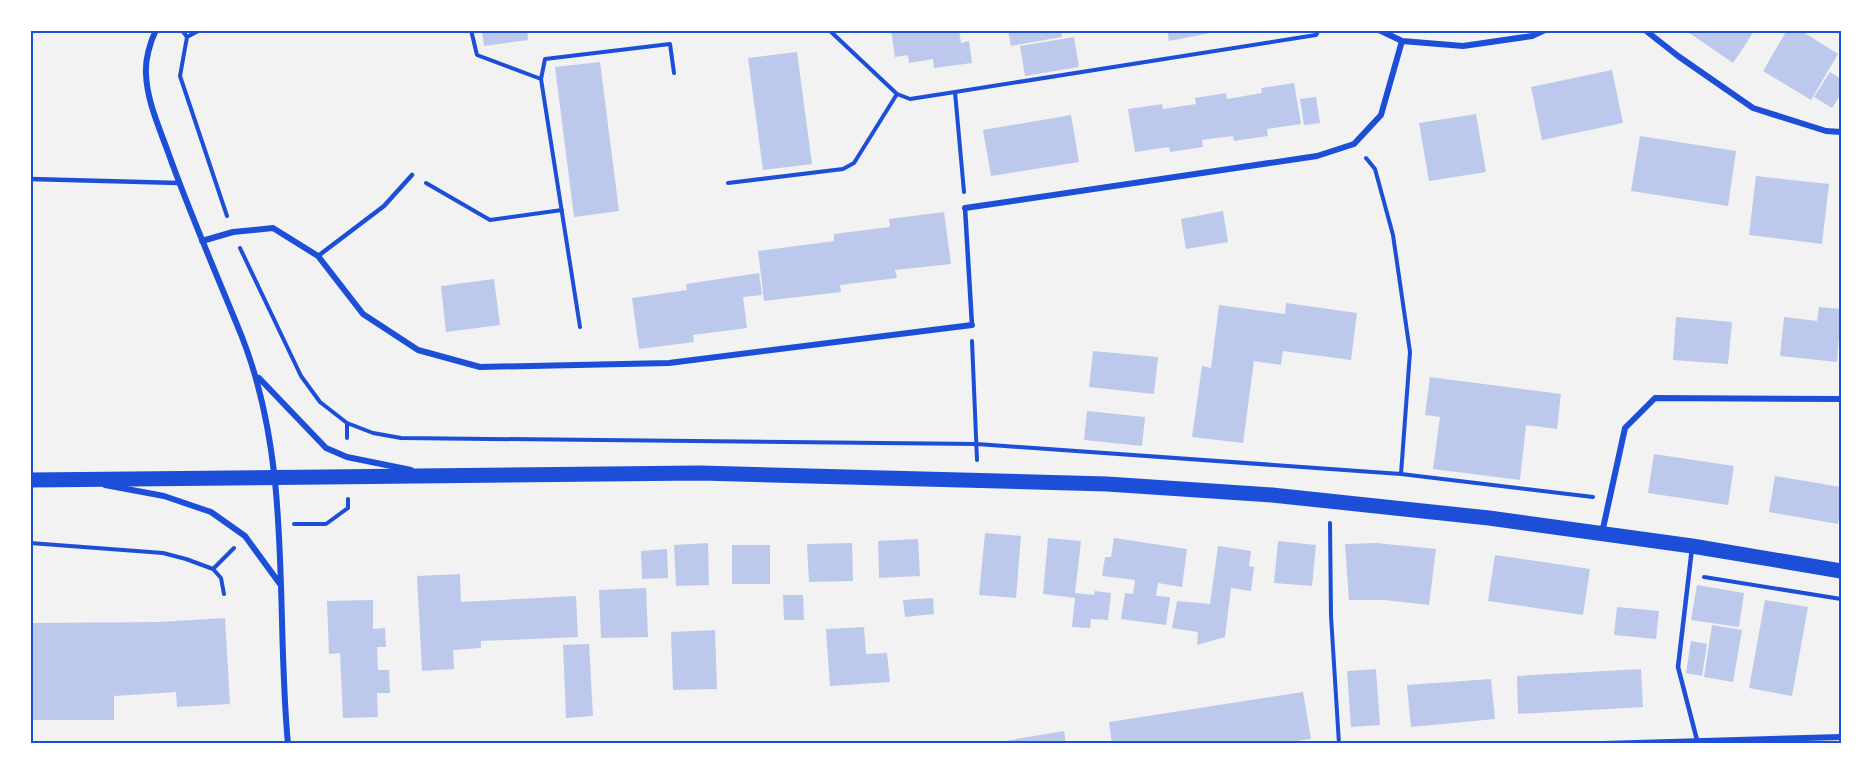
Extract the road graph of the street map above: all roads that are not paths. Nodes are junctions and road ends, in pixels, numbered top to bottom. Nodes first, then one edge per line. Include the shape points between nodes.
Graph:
1 (156, 30) edge
2 (1379, 30) edge
3 (1545, 30) edge
4 (1645, 30) edge
5 (1402, 41) junction
6 (1841, 132) edge
7 (412, 175) road end
8 (30, 179) edge
9 (179, 183) junction
10 (965, 208) joint
11 (202, 241) junction
12 (318, 256) junction
13 (972, 325) joint
14 (256, 376) junction
15 (1841, 399) edge
16 (438, 476) junction
17 (276, 478) junction
18 (30, 480) edge
19 (74, 480) junction
20 (1602, 533) junction
21 (1692, 546) junction
22 (1841, 571) edge
23 (281, 585) junction
24 (1841, 737) edge
25 (1697, 740) junction
26 (288, 744) edge
27 (1603, 744) edge

1 - 9 street via 146,72 151,104
2 - 5 street
3 - 5 street via 1532,36 1463,46
4 - 6 street via 1753,108
5 - 10 street via 1381,115 1354,144 1317,156
7 - 12 lane via 384,206
8 - 9 lane
9 - 11 street
10 - 13 lane
11 - 12 street via 233,232 273,228
11 - 14 street
12 - 13 street via 363,314 418,350 480,367 669,363
14 - 16 street via 326,447 347,457
14 - 17 street
15 - 20 street via 1655,398 1625,428
16 - 17 main road
16 - 20 main road via 700,473 1107,484 1330,501
17 - 19 main road
17 - 23 street
18 - 19 main road
19 - 23 street via 164,496 211,512 245,536
20 - 21 main road
21 - 22 main road
21 - 25 lane via 1678,667
23 - 26 street
24 - 25 street
25 - 27 street

